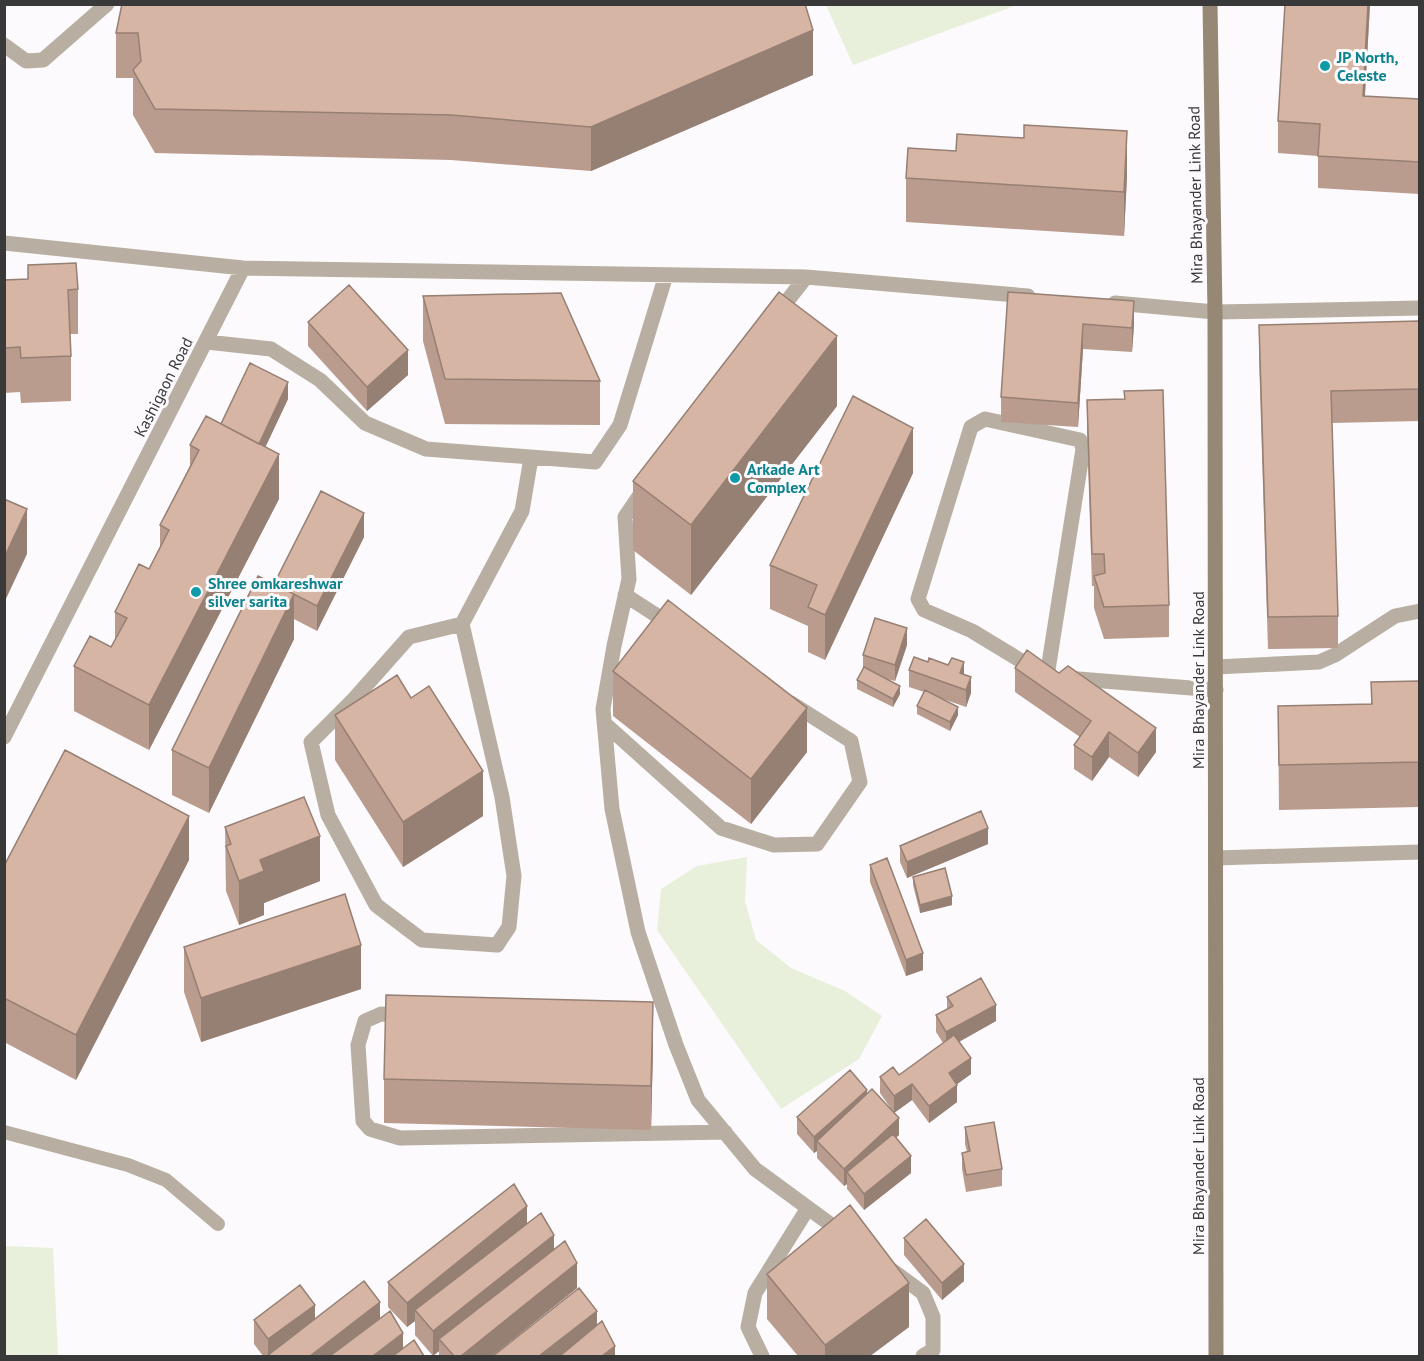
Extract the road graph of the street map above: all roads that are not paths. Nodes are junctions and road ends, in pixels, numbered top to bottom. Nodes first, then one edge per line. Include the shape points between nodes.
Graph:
1 (107, 4) edge
2 (1210, 4) edge
3 (4, 45) edge
4 (4, 243) edge
5 (243, 267) junction
6 (666, 274) junction
7 (806, 277) junction
8 (1040, 297) edge
9 (1098, 302) edge
10 (1419, 308) edge
11 (1215, 312) junction
12 (766, 328) edge
13 (207, 342) junction
14 (531, 458) junction
15 (650, 479) edge
16 (625, 596) junction
17 (1419, 611) edge
18 (462, 624) junction
19 (684, 633) edge
20 (1216, 667) junction
21 (1047, 676) junction
22 (1216, 690) junction
23 (783, 697) edge
24 (604, 723) junction
25 (4, 737) edge
26 (1419, 852) edge
27 (1216, 858) junction
28 (417, 1015) edge
29 (4, 1132) edge
30 (725, 1132) junction
31 (808, 1208) junction
32 (218, 1224) dead end
33 (856, 1244) edge
34 (885, 1265) edge
35 (762, 1356) edge
36 (923, 1356) edge
37 (1216, 1356) edge

1 - 3 street via 43,60 26,61
2 - 11 street, Mira Bhayander Link Road
4 - 5 street
5 - 6 street
5 - 13 street, Kashigaon Road
6 - 7 street
6 - 14 street via 620,425 595,462
7 - 8 street
7 - 12 street
9 - 11 street
10 - 11 street
11 - 20 street, Mira Bhayander Link Road
13 - 14 street via 271,349 320,380 365,423 426,449
13 - 25 street, Kashigaon Road
14 - 18 street via 522,511
15 - 16 street via 626,517 629,579
16 - 19 street
16 - 24 street via 603,709
17 - 20 street via 1395,616 1319,662
18 - 18 street via 502,797 514,876 509,927 497,945 422,939 376,905 328,815 311,742 409,637
20 - 22 street, Mira Bhayander Link Road
21 - 21 street via 972,631 924,610 918,599 971,427 985,419 1080,440 1083,449
21 - 22 street
22 - 27 street, Mira Bhayander Link Road
23 - 24 street via 851,741 860,782 818,844 774,845 721,828
24 - 30 street via 612,809 662,1021 698,1100
26 - 27 street
27 - 37 street, Mira Bhayander Link Road
28 - 30 street via 381,1014 364,1022 358,1045 363,1121 370,1129 400,1138
29 - 32 lane via 128,1165 166,1180
30 - 31 street via 755,1169
31 - 33 street
31 - 35 street via 755,1293 748,1327
34 - 36 street via 923,1293 927,1301 933,1317 933,1350

